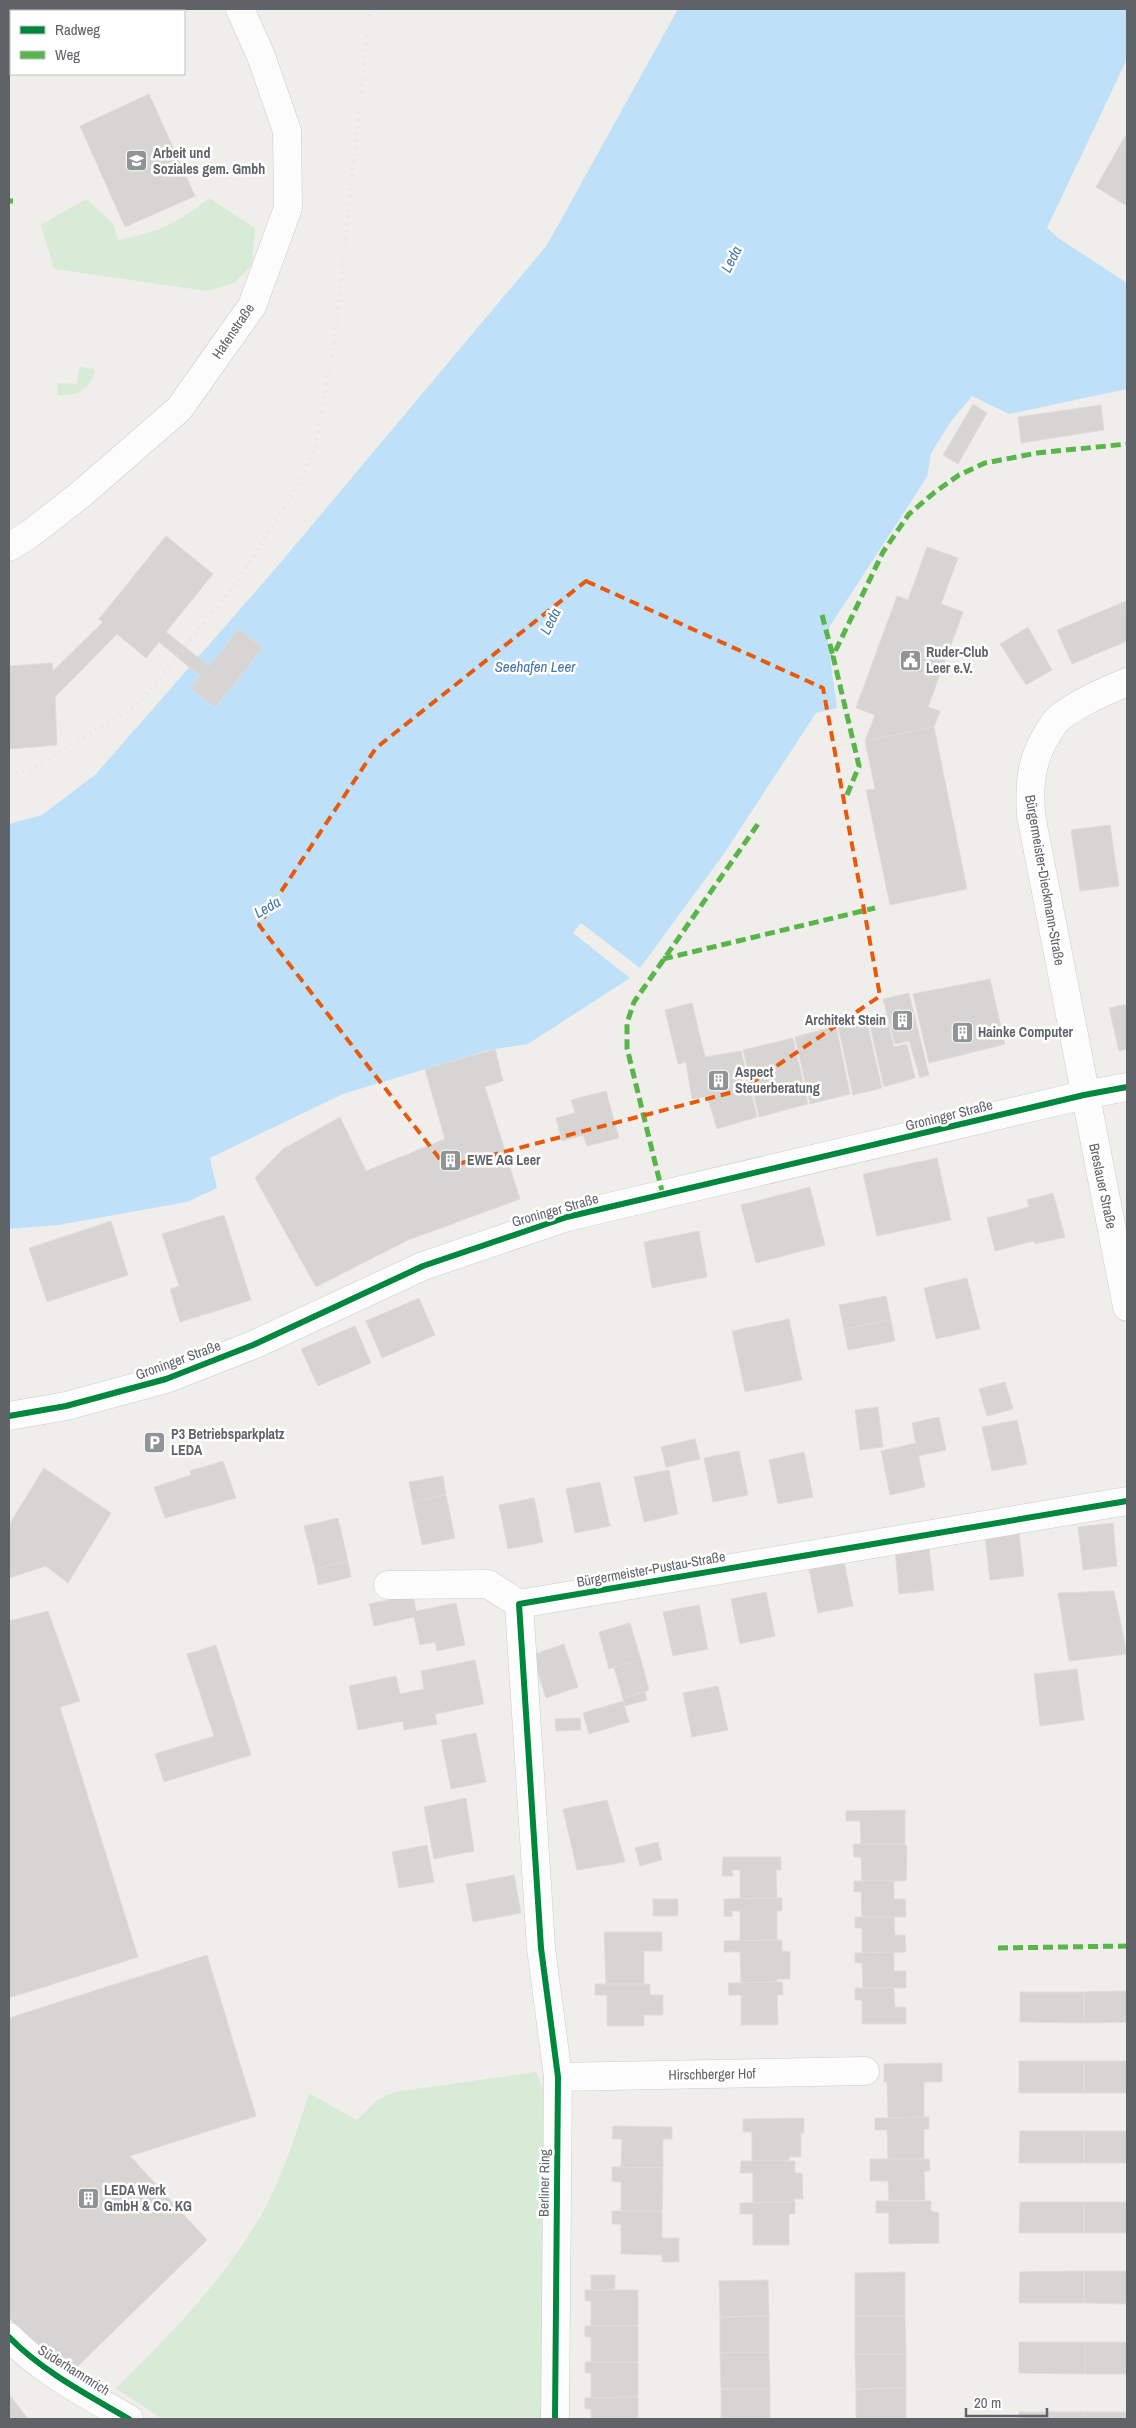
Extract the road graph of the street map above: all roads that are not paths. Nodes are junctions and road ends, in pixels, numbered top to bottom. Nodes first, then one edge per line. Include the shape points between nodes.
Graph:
1 (240, 9) edge
2 (9, 547) edge
3 (1127, 682) edge
4 (1127, 1087) edge
5 (1084, 1095) junction
6 (1127, 1308) edge
7 (9, 1416) edge
8 (1127, 1502) edge
9 (388, 1585) dead end
10 (519, 1604) junction
11 (865, 2071) dead end
12 (558, 2077) junction
13 (9, 2338) edge
14 (129, 2419) edge
15 (555, 2419) edge

1 - 2 street, Hafenstraße via 261,56 287,131 288,208 252,306 179,409 80,495
3 - 5 street, Bürgermeister-Dieckmann-Straße via 1079,704 1057,719 1032,766 1029,788 1031,815
4 - 5 street, Groninger Straße
5 - 6 street, Breslauer Straße
5 - 7 street, Groninger Straße via 567,1217 423,1266 253,1345 166,1380 92,1400
8 - 10 street, Bürgermeister-Pustau-Straße
9 - 10 street via 488,1584
10 - 12 street, Berliner Ring via 541,1948
11 - 12 street, Hirschberger Hof
12 - 15 street, Berliner Ring
13 - 14 street, Süderhammrich via 25,2354

